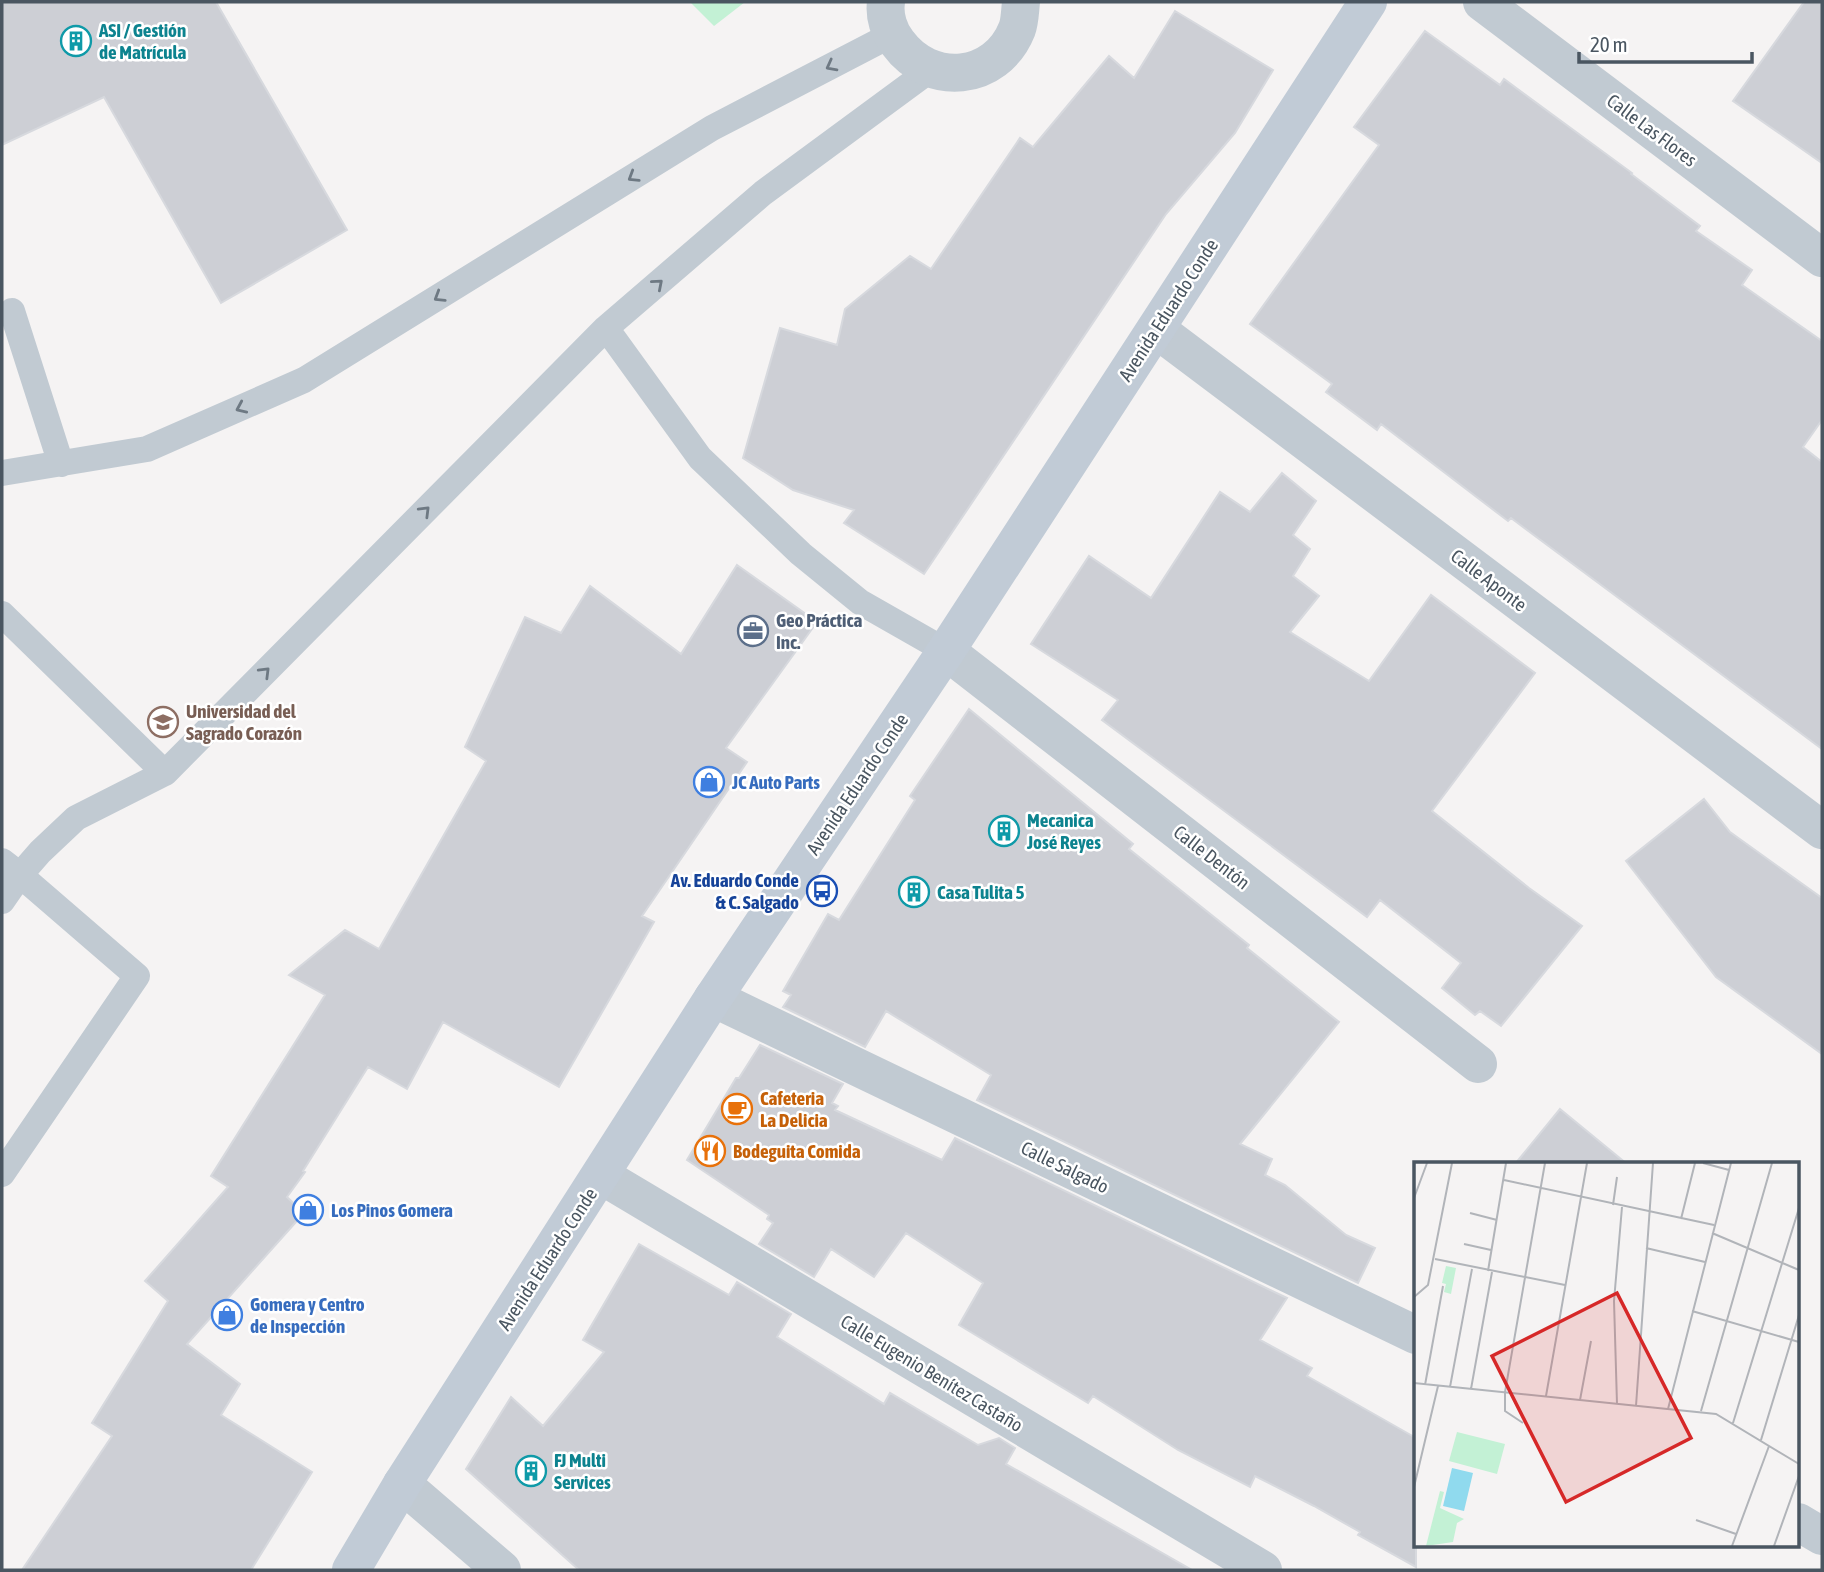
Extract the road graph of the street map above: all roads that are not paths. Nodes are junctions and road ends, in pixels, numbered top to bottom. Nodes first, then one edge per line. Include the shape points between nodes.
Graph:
1 (1021, 2) edge
2 (1368, 2) edge
3 (1482, 2) edge
4 (889, 18) edge
5 (930, 70) junction
6 (1822, 258) edge
7 (12, 311) dead end
8 (606, 328) junction
9 (1156, 329) junction
10 (61, 464) junction
11 (2, 473) edge
12 (2, 614) edge
13 (946, 651) junction
14 (165, 773) junction
15 (1822, 830) edge
16 (11, 868) edge
17 (2, 901) edge
18 (713, 998) junction
19 (1478, 1064) dead end
20 (2, 1174) edge
21 (602, 1176) junction
22 (1414, 1334) edge
23 (402, 1484) junction
24 (1800, 1523) edge
25 (1822, 1536) edge
26 (351, 1570) edge
27 (502, 1570) edge
28 (1263, 1570) edge

1 - 5 street via 1017,28 1003,51 982,67 956,74
2 - 9 street, Avenida Eduardo Conde
3 - 6 street, Calle Las Flores
4 - 5 street via 907,56
4 -> 10 lane via 304,380 147,449
8 -> 5 lane via 763,193
7 - 10 lane
8 - 13 lane via 700,458 801,554 860,601
14 -> 8 lane
9 - 13 street, Avenida Eduardo Conde
9 - 15 street, Calle Aponte
10 - 11 lane
12 - 14 lane
13 - 18 street, Avenida Eduardo Conde
13 - 19 street, Calle Dentón
14 - 16 lane via 76,818 40,852
16 - 17 lane
16 - 20 lane via 138,976
18 - 21 street, Avenida Eduardo Conde
18 - 22 street, Calle Salgado
21 - 23 street, Avenida Eduardo Conde
21 - 28 street, Calle Eugenio Benítez Castaño
23 - 26 street, Avenida Eduardo Conde
23 - 27 street
24 - 25 street

